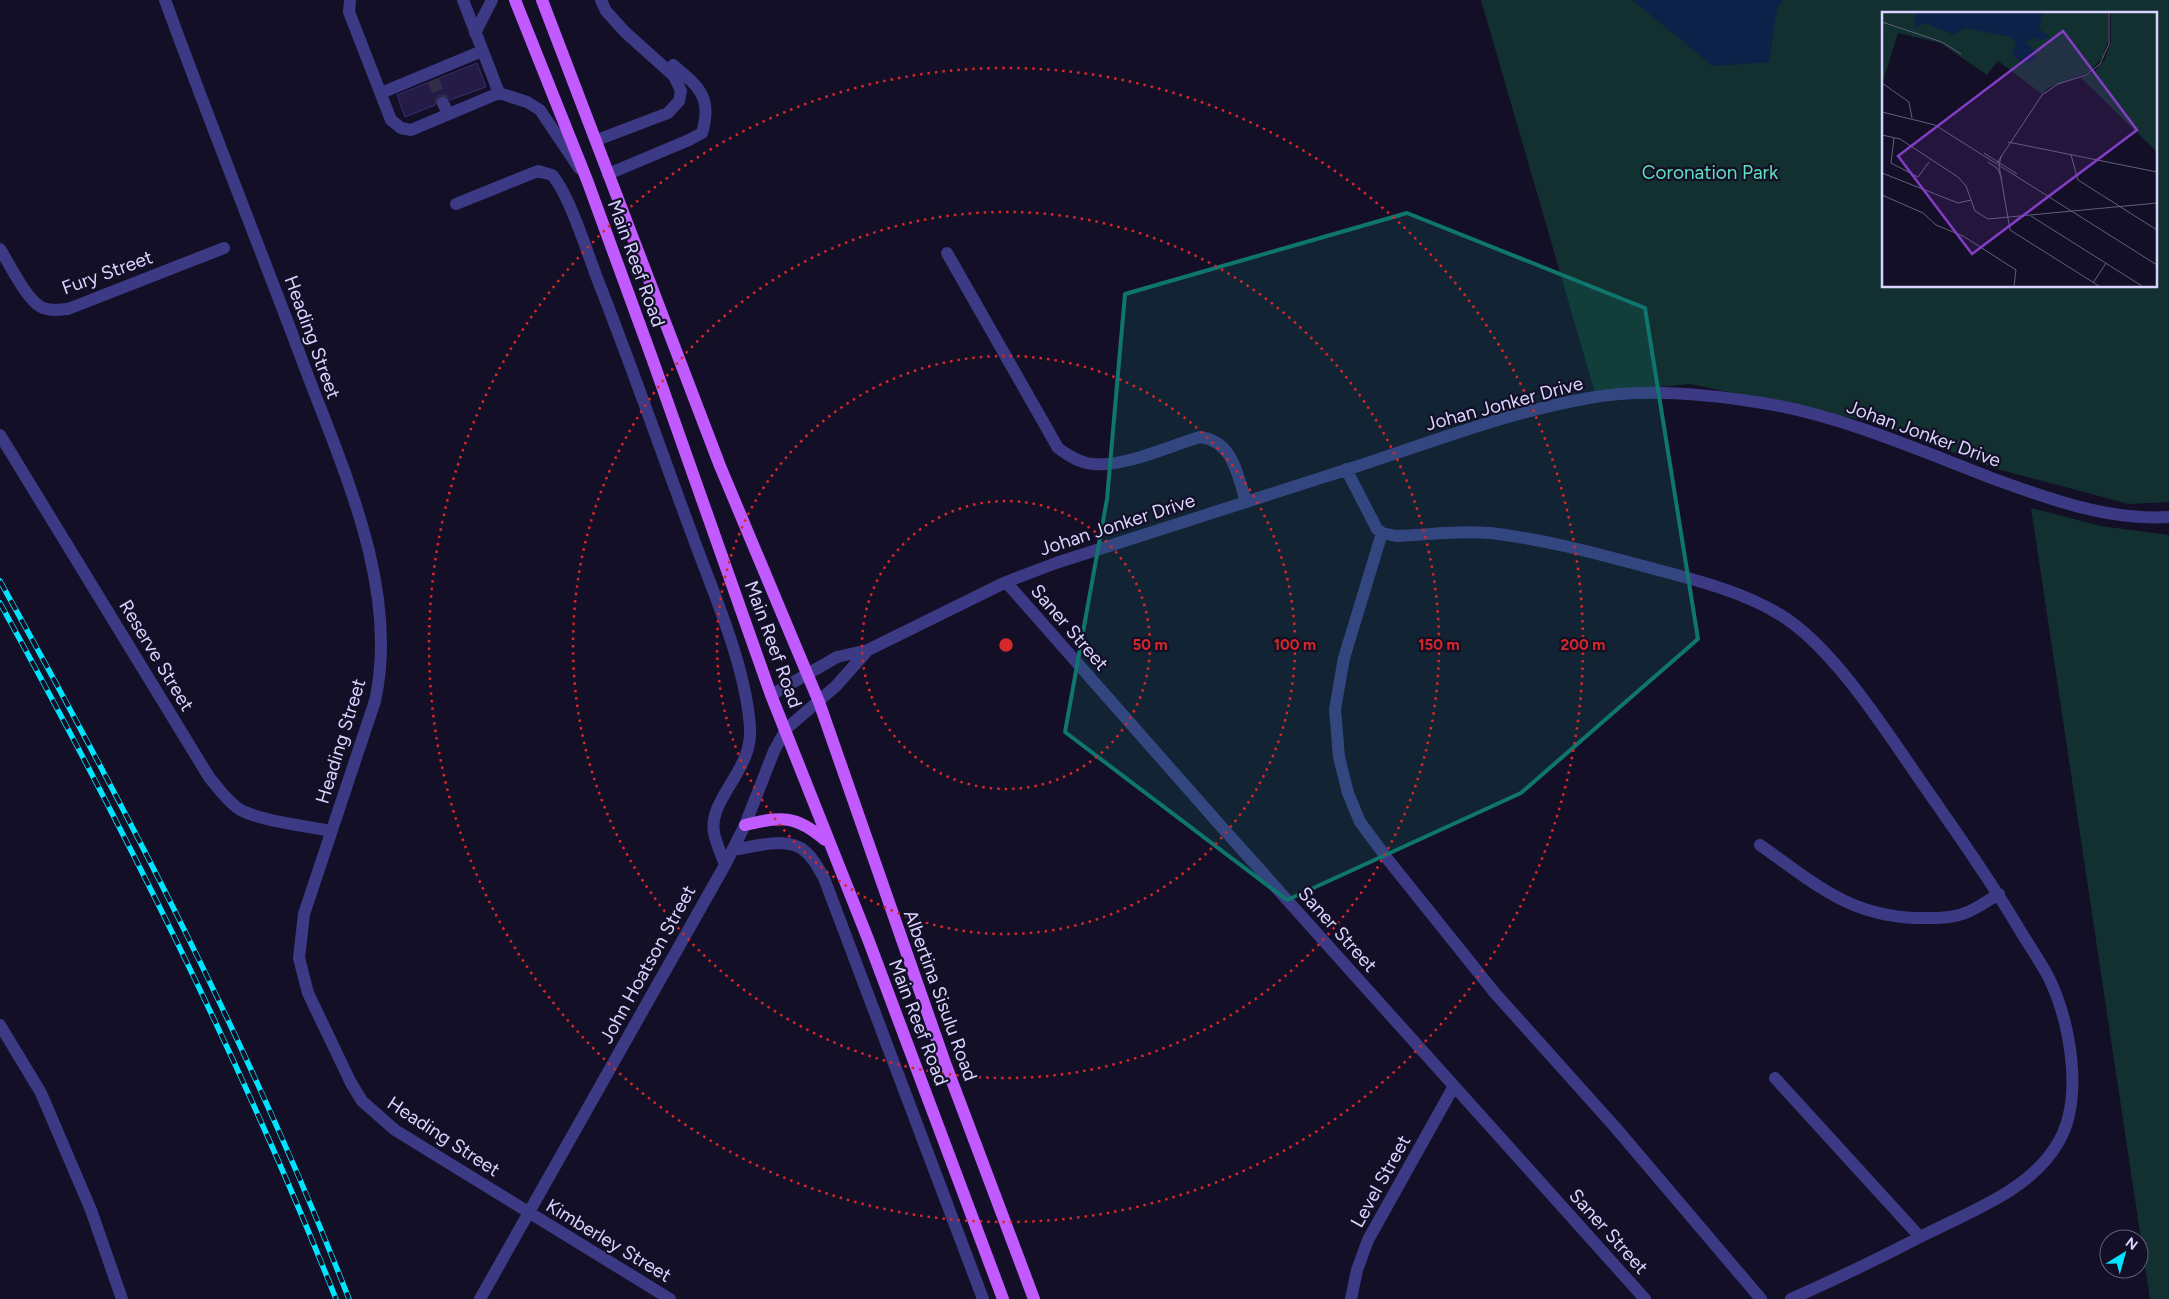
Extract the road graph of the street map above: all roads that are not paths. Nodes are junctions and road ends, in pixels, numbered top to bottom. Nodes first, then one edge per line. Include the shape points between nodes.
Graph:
1 (165, 0) edge
2 (350, 0) edge
3 (463, 0) edge
4 (492, 0) edge
5 (515, 0) edge
6 (542, 0) edge
7 (601, 0) edge
8 (475, 33) junction
9 (647, 50) junction
10 (482, 51) junction
11 (381, 93) junction
12 (499, 93) junction
13 (597, 140) junction
14 (608, 174) junction
15 (587, 180) junction
16 (456, 204) dead end
17 (224, 248) dead end
18 (0, 249) edge
19 (947, 253) dead end
20 (0, 435) edge
21 (1346, 470) junction
22 (1246, 501) junction
23 (2169, 517) edge
24 (1382, 533) junction
25 (1006, 582) junction
26 (868, 650) junction
27 (807, 673) junction
28 (771, 695) junction
29 (819, 702) junction
30 (786, 729) junction
31 (745, 826) junction
32 (331, 831) junction
33 (827, 842) junction
34 (1760, 844) dead end
35 (733, 850) junction
36 (725, 865) junction
37 (1999, 894) junction
38 (0, 1026) edge
39 (1775, 1078) dead end
40 (1454, 1086) junction
41 (528, 1212) junction
42 (1920, 1237) junction
43 (122, 1299) edge
44 (480, 1299) edge
45 (670, 1299) edge
46 (983, 1299) edge
47 (1003, 1299) edge
48 (1034, 1299) edge
49 (1351, 1299) edge
50 (1645, 1299) edge
51 (1761, 1299) edge
52 (1791, 1299) edge

1 - 32 street, Heading Street via 357,508 372,561 380,624 381,671 375,701
2 - 11 street via 349,12
3 - 8 street
4 - 8 street
5 - 15 main road, Main Reef Road
6 - 13 main road, Main Reef Road
7 - 9 street via 624,32
8 - 10 street
9 - 13 street via 678,80 679,101 660,118
9 - 14 street via 672,64 699,89 706,107 702,133
10 - 11 street via 432,76
10 - 12 street
11 - 12 street via 391,120 400,128 411,130 445,108
12 - 15 street via 540,110
13 - 14 main road, Main Reef Road
14 - 27 main road, Main Reef Road via 720,466
15 - 28 main road, Main Reef Road
16 - 36 street via 538,171 552,175 564,196 615,324 714,594 745,695 750,729 748,746 740,772 716,809 714,821 714,832
17 - 18 street, Fury Street via 68,309 56,310 42,307 32,300
19 - 22 street via 1058,448 1073,459 1093,464 1120,462 1200,437 1211,438 1231,457
20 - 32 street, Reserve Street via 221,792 240,810 252,815
21 - 22 street, Johan Jonker Drive
21 - 23 street, Johan Jonker Drive via 1513,417 1590,398 1635,394 1716,396 1765,403 1829,419 2086,509
21 - 24 street
22 - 25 street, Johan Jonker Drive
24 - 37 street via 1396,536 1486,533 1529,539 1674,574 1723,590 1778,614 1805,633 1826,654 1895,745
24 - 51 street via 1344,658 1334,709 1339,756 1348,793 1360,822 1494,992 1615,1127
25 - 26 street, Johan Jonker Drive
25 - 40 street, Saner Street
26 - 27 street, Johan Jonker Drive via 837,657
26 - 29 street, Johan Jonker Drive
27 - 28 street, Johan Jonker Drive
27 - 29 main road, Main Reef Road
28 - 30 main road, Main Reef Road
29 - 30 street, Johan Jonker Drive
29 - 48 main road, Albertina Sisulu Road via 944,1060
30 - 31 street, John Hoatson Street
30 - 33 main road, Main Reef Road
31 - 33 main road via 787,819 809,826
31 - 35 street, John Hoatson Street
32 - 41 street, Heading Street via 304,914 300,958 308,993 351,1083 362,1101 395,1130
33 - 47 main road, Main Reef Road via 868,939
34 - 37 street via 1833,896 1882,915 1947,918 1967,913
35 - 36 street, John Hoatson Street
35 - 46 street via 786,843 798,846 807,852 824,878
36 - 41 street, John Hoatson Street
37 - 42 street via 2050,980 2062,1015 2071,1056 2073,1091 2070,1107 2060,1139 2039,1167 2008,1191
38 - 43 street via 42,1093 91,1210
39 - 42 street
40 - 49 street, Level Street via 1368,1240
40 - 50 street, Saner Street
41 - 44 street
41 - 45 street, Kimberley Street
42 - 52 street via 1874,1262

